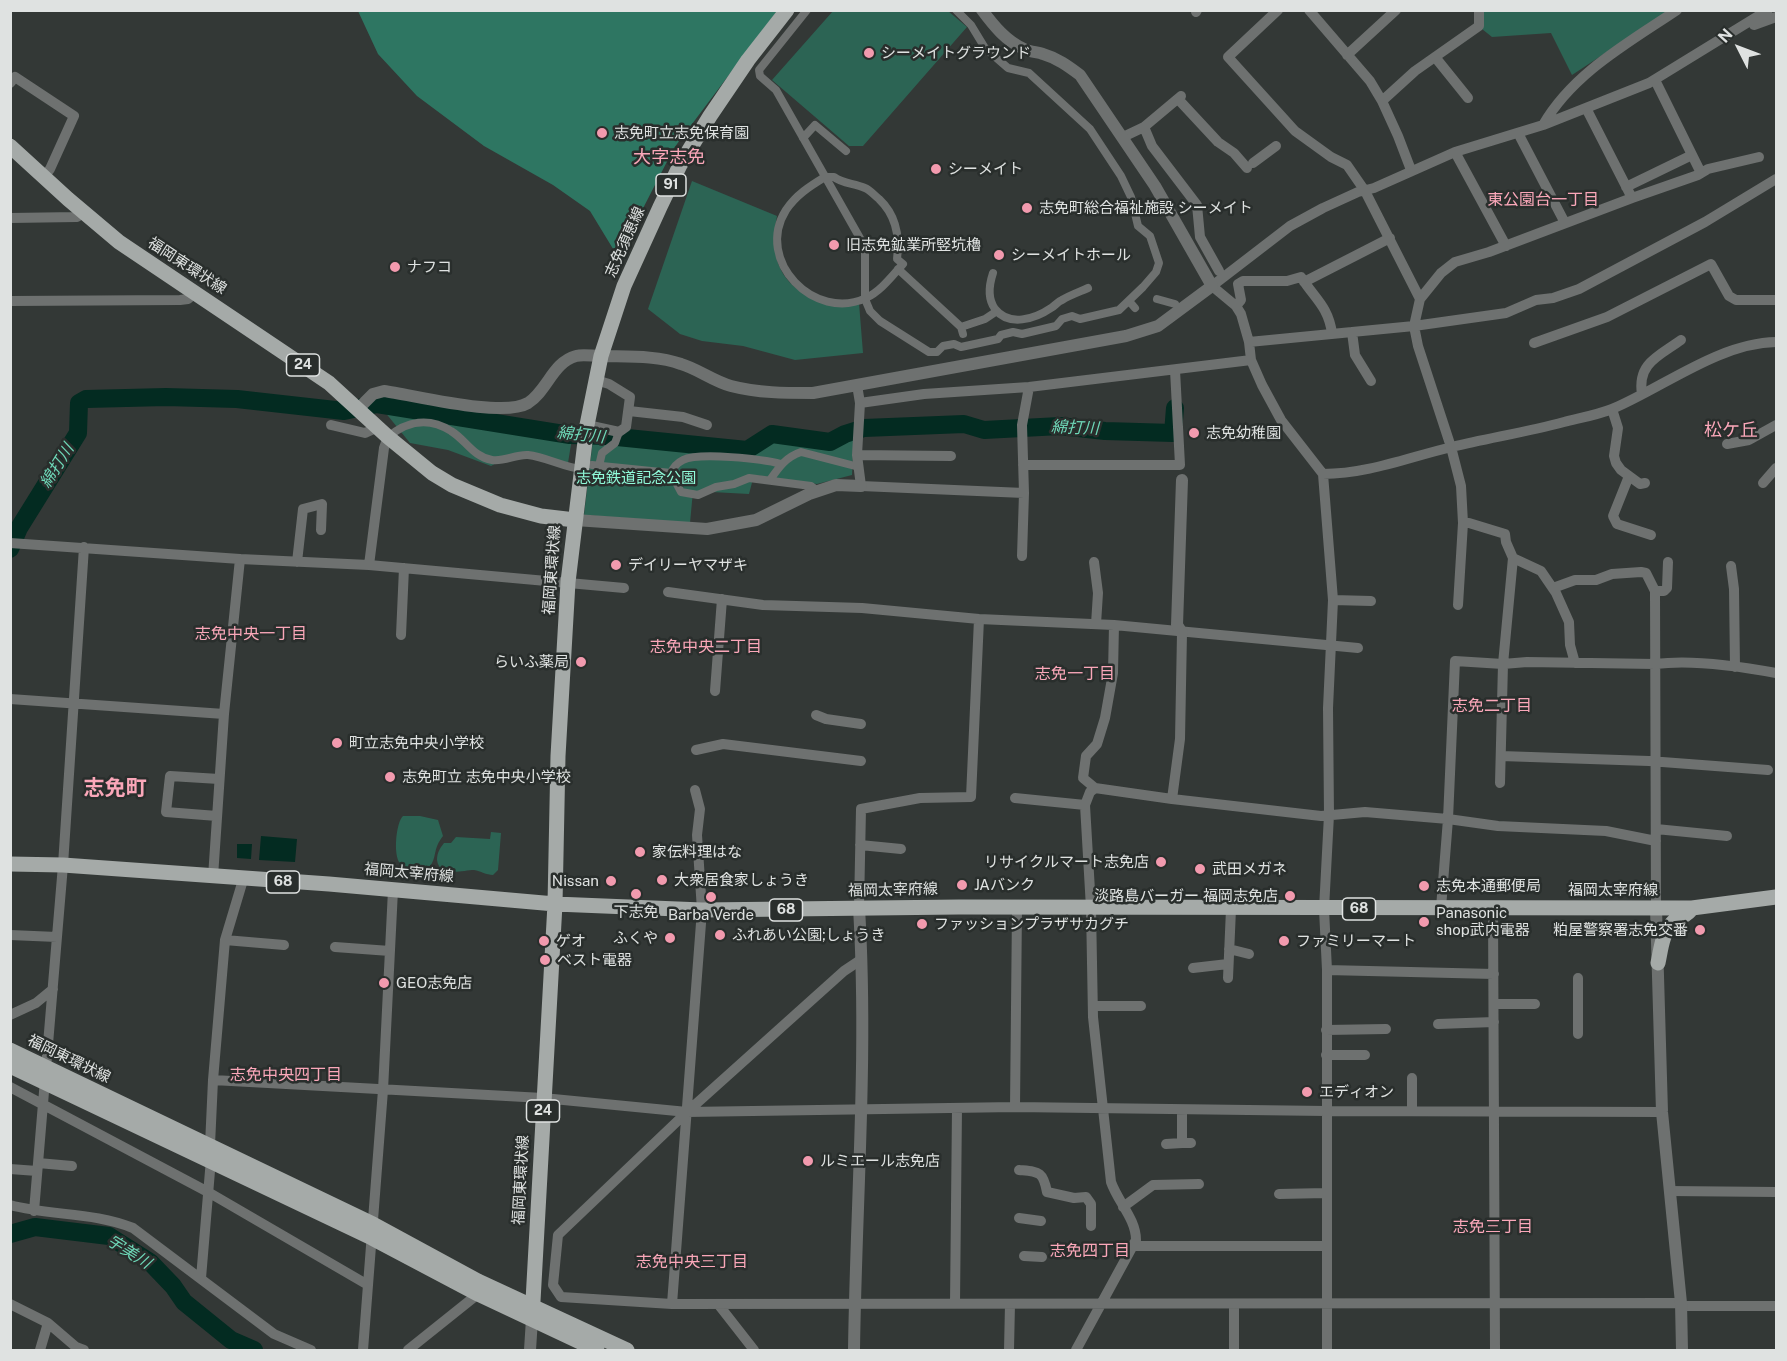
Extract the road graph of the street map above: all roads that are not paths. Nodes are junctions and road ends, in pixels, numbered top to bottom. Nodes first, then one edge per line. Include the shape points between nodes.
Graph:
1 (787, 10) edge
2 (807, 10) edge
3 (956, 10) edge
4 (982, 10) edge
5 (1278, 10) edge
6 (1309, 10) edge
7 (1396, 10) edge
8 (1479, 10) edge
9 (1677, 10) edge
10 (1768, 10) edge
11 (1776, 17) edge
12 (1733, 32) junction
13 (1347, 55) junction
14 (1435, 57) junction
15 (1655, 80) junction
16 (10, 83) edge
17 (1468, 98) dead end
18 (1383, 101) junction
19 (1586, 108) junction
20 (1543, 125) junction
21 (1144, 127) junction
22 (1518, 133) junction
23 (1123, 137) junction
24 (803, 138) junction
25 (10, 146) edge
26 (1276, 146) dead end
27 (846, 151) dead end
28 (1455, 152) junction
29 (1692, 155) junction
30 (1759, 156) dead end
31 (1411, 170) junction
32 (1701, 173) junction
33 (44, 177) junction
34 (825, 177) junction
35 (1776, 179) edge
36 (1626, 187) junction
37 (1365, 191) junction
38 (1632, 198) junction
39 (84, 213) junction
40 (10, 218) edge
41 (1565, 223) junction
42 (1390, 238) junction
43 (1506, 246) junction
44 (898, 269) junction
45 (1219, 271) dead end
46 (993, 273) dead end
47 (1304, 282) junction
48 (1212, 286) junction
49 (1088, 288) dead end
50 (195, 293) junction
51 (865, 299) junction
52 (1157, 299) dead end
53 (1420, 300) junction
54 (1776, 300) edge
55 (10, 301) edge
56 (1129, 301) junction
57 (1175, 304) dead end
58 (1236, 306) junction
59 (1135, 308) dead end
60 (997, 311) junction
61 (1414, 327) junction
62 (1352, 332) junction
63 (1332, 333) junction
64 (1681, 340) dead end
65 (1249, 342) junction
66 (1776, 342) edge
67 (1534, 343) dead end
68 (602, 356) junction
69 (1251, 360) junction
70 (1175, 369) junction
71 (596, 380) junction
72 (1371, 381) dead end
73 (857, 385) junction
74 (1029, 387) junction
75 (1642, 394) junction
76 (860, 403) junction
77 (358, 409) junction
78 (1612, 409) junction
79 (628, 411) junction
80 (330, 425) dead end
81 (587, 425) junction
82 (707, 425) dead end
83 (1776, 425) edge
84 (383, 432) junction
85 (619, 432) junction
86 (1727, 444) dead end
87 (1451, 447) junction
88 (857, 455) junction
89 (951, 456) dead end
90 (781, 464) junction
91 (1023, 465) junction
92 (591, 467) junction
93 (859, 467) junction
94 (1776, 468) edge
95 (671, 473) junction
96 (1323, 474) junction
97 (1629, 476) junction
98 (770, 480) junction
99 (1182, 480) dead end
100 (1645, 483) dead end
101 (1763, 483) dead end
102 (861, 486) junction
103 (818, 490) junction
104 (1024, 494) junction
105 (575, 520) junction
106 (1463, 523) junction
107 (321, 530) dead end
108 (1651, 535) dead end
109 (10, 543) edge
110 (84, 547) junction
111 (1022, 556) dead end
112 (1513, 558) junction
113 (240, 559) junction
114 (297, 562) junction
115 (1094, 562) dead end
116 (1668, 562) dead end
117 (369, 565) junction
118 (1731, 566) dead end
119 (404, 568) junction
120 (568, 582) junction
121 (624, 588) dead end
122 (1553, 588) junction
123 (1655, 591) junction
124 (668, 592) dead end
125 (722, 600) junction
126 (1333, 600) junction
127 (1371, 601) dead end
128 (1458, 605) dead end
129 (979, 619) junction
130 (1096, 624) junction
131 (1114, 625) junction
132 (1182, 633) junction
133 (401, 635) dead end
134 (1332, 646) junction
135 (1358, 648) dead end
136 (1575, 663) junction
137 (1503, 664) junction
138 (1655, 664) junction
139 (1735, 667) junction
140 (1776, 673) edge
141 (715, 692) dead end
142 (10, 699) edge
143 (72, 703) junction
144 (224, 714) junction
145 (816, 715) dead end
146 (861, 724) dead end
147 (696, 750) dead end
148 (1501, 756) junction
149 (861, 761) dead end
150 (1656, 762) junction
151 (1768, 770) dead end
152 (219, 779) junction
153 (1500, 783) dead end
154 (1095, 789) junction
155 (695, 790) dead end
156 (1015, 798) dead end
157 (1172, 799) junction
158 (1084, 805) junction
159 (1329, 815) junction
160 (217, 816) junction
161 (1448, 819) junction
162 (1656, 829) junction
163 (1727, 836) dead end
164 (1656, 841) junction
165 (860, 845) junction
166 (901, 849) dead end
167 (10, 864) edge
168 (63, 865) junction
169 (213, 877) junction
170 (243, 879) junction
171 (393, 890) junction
172 (1776, 897) edge
173 (555, 903) junction
174 (859, 908) junction
175 (1017, 908) junction
176 (1091, 908) junction
177 (1442, 908) junction
178 (1656, 908) junction
179 (1231, 909) junction
180 (1324, 909) junction
181 (1493, 909) junction
182 (1692, 909) junction
183 (702, 910) junction
184 (10, 935) edge
185 (57, 937) junction
186 (225, 940) junction
187 (284, 945) dead end
188 (335, 947) dead end
189 (1229, 949) junction
190 (390, 951) junction
191 (1249, 954) dead end
192 (862, 959) junction
193 (1658, 963) junction
194 (1228, 964) junction
195 (1192, 968) dead end
196 (1327, 970) junction
197 (1494, 974) junction
198 (1228, 978) dead end
199 (1578, 978) dead end
200 (53, 989) junction
201 (1494, 1004) junction
202 (1535, 1004) dead end
203 (1093, 1006) junction
204 (1141, 1006) dead end
205 (10, 1015) edge
206 (1494, 1022) junction
207 (1438, 1024) dead end
208 (1386, 1029) dead end
209 (1326, 1030) junction
210 (1578, 1034) dead end
211 (10, 1050) edge
212 (1326, 1054) junction
213 (1365, 1055) dead end
214 (10, 1066) edge
215 (45, 1075) junction
216 (1412, 1078) dead end
217 (213, 1080) junction
218 (10, 1087) edge
219 (383, 1090) junction
220 (543, 1098) junction
221 (43, 1103) junction
222 (1015, 1107) junction
223 (957, 1108) junction
224 (862, 1110) junction
225 (1102, 1110) junction
226 (1182, 1110) junction
227 (1412, 1111) junction
228 (1495, 1111) junction
229 (687, 1112) junction
230 (1326, 1112) junction
231 (1662, 1112) junction
232 (1166, 1144) dead end
233 (210, 1152) junction
234 (72, 1166) dead end
235 (38, 1167) junction
236 (10, 1169) edge
237 (1019, 1170) dead end
238 (1198, 1184) dead end
239 (1669, 1191) junction
240 (208, 1192) junction
241 (1776, 1192) edge
242 (1326, 1193) junction
243 (1279, 1194) dead end
244 (10, 1205) edge
245 (1123, 1207) junction
246 (34, 1211) junction
247 (1018, 1218) dead end
248 (1041, 1221) dead end
249 (1090, 1226) dead end
250 (372, 1231) junction
251 (1133, 1246) junction
252 (1326, 1246) junction
253 (1024, 1256) dead end
254 (1042, 1257) dead end
255 (201, 1278) junction
256 (368, 1285) junction
257 (478, 1294) junction
258 (854, 1303) junction
259 (955, 1303) junction
260 (1326, 1303) junction
261 (10, 1304) edge
262 (672, 1304) junction
263 (718, 1304) junction
264 (1010, 1304) junction
265 (1100, 1304) junction
266 (1234, 1304) junction
267 (1495, 1304) junction
268 (1681, 1305) junction
269 (1776, 1306) edge
270 (532, 1312) junction
271 (48, 1323) junction
272 (40, 1350) edge
273 (84, 1350) edge
274 (310, 1350) edge
275 (363, 1350) edge
276 (408, 1350) edge
277 (530, 1350) edge
278 (597, 1350) edge
279 (627, 1350) edge
280 (754, 1350) edge
281 (854, 1350) edge
282 (1009, 1350) edge
283 (1076, 1350) edge
284 (1234, 1350) edge
285 (1327, 1350) edge
286 (1495, 1350) edge
287 (1682, 1350) edge

1 - 68 main road, 志免須恵線 / 91 via 748,60 680,165 624,286
2 - 24 street via 759,70 760,76 776,90
3 - 56 street via 985,48 1008,68 1029,73 1090,129 1121,176 1138,226 1150,236 1159,263 1156,272
4 - 23 street via 1010,40 1064,63 1080,75
5 - 37 street via 1228,57 1293,133 1347,165
6 - 13 street
7 - 13 street
8 - 14 street via 1479,26
9 - 20 street via 1574,83
10 - 12 street
11 - 12 street
12 - 15 street
13 - 18 street
14 - 17 street
14 - 18 street
15 - 19 street
15 - 29 street
16 - 33 street via 15,77 74,116
18 - 31 street
19 - 20 street
19 - 36 street
20 - 22 street
21 - 23 street
21 - 26 street via 1180,97 1218,142 1250,166
21 - 45 street via 1152,146 1200,204 1200,237
22 - 28 street
22 - 41 street
23 - 48 street
24 - 27 street via 815,125
24 - 34 street
25 - 33 main road, 福岡東環状線 / 24
28 - 31 street
28 - 43 street
29 - 32 street
29 - 36 street
30 - 32 street
31 - 37 street
32 - 38 street
33 - 39 main road, 福岡東環状線 / 24
34 - 44 street via 867,189 888,208 896,226 897,259 903,264
34 - 51 street via 865,247
34 - 51 street via 787,208 776,242 779,260 789,278 824,300 844,303
35 - 61 street via 1706,222 1579,289 1506,313
36 - 38 street
37 - 42 street
37 - 48 street via 1290,226
38 - 41 street
39 - 40 street via 77,217
39 - 50 main road, 福岡東環状線 / 24 via 119,242
41 - 43 street
42 - 47 street
42 - 53 street
43 - 53 street via 1455,262
44 - 51 street via 879,291
44 - 60 street via 962,330
46 - 60 street via 989,294
47 - 58 street via 1301,277 1287,281 1243,281 1238,284 1241,300
47 - 63 street via 1322,302
48 - 58 street
48 - 73 street via 1158,326 1126,336
49 - 60 street via 1030,318 1011,319
50 - 55 street via 180,300
50 - 77 main road, 福岡東環状線 / 24 via 330,383
51 - 56 street via 880,321 929,352 937,352 943,346 965,346 1013,332 1022,334 1056,326 1072,316 1080,319 1119,310
52 - 57 street
53 - 61 street
54 - 67 street via 1736,300 1729,296 1711,264 1607,316
56 - 59 street
58 - 65 street
61 - 62 street
61 - 87 street
62 - 63 street
62 - 72 street via 1356,355
63 - 65 street
64 - 75 street via 1644,370
65 - 69 street
66 - 75 street via 1742,347
68 - 71 main road, 志免須恵線 / 91
68 - 73 street via 681,364 729,386 769,393 813,393
68 - 77 street via 576,356 565,362 528,403 516,408 460,404 384,391 373,394
69 - 70 street
69 - 96 street via 1281,420
70 - 74 street
70 - 91 street via 1180,465
71 - 79 street via 630,398
71 - 81 main road, 志免須恵線 / 91
73 - 76 street
74 - 76 street
74 - 91 street via 1022,425
75 - 78 street
76 - 88 street
77 - 84 main road, 福岡東環状線 / 24
78 - 87 street
78 - 97 street via 1618,428 1614,456 1620,470
79 - 82 street via 683,417
79 - 85 street via 626,427
80 - 84 street via 364,433
81 - 85 street
81 - 92 main road, 志免須恵線 / 91
83 - 86 street via 1749,440
84 - 92 street via 411,423 439,425 491,460 527,455 571,468
84 - 105 main road, 福岡東環状線 / 24 via 432,473 468,492 541,516
84 - 117 street
85 - 92 street via 615,443
87 - 96 street via 1376,468
87 - 106 street via 1461,486
88 - 89 street
88 - 93 street
90 - 93 street via 801,452
90 - 95 street via 701,456 684,459
90 - 98 street
91 - 104 street
92 - 95 street
92 - 105 main road, 志免須恵線 / 91
93 - 102 street
94 - 101 street
95 - 98 street via 681,492 688,495 748,478
96 - 126 street
97 - 100 street
97 - 108 street via 1613,516 1617,524
98 - 103 street
99 - 132 street via 1177,625
102 - 103 street via 842,484
102 - 104 street
103 - 105 street via 756,520 707,529
104 - 111 street
105 - 120 main road, 福岡東環状線 / 24
106 - 112 street via 1505,534
106 - 128 street
107 - 114 street via 322,504 303,509
109 - 110 street
110 - 113 street
110 - 143 street
112 - 122 street via 1541,571
112 - 137 street
113 - 114 street
113 - 144 street
114 - 117 street
115 - 130 street
116 - 123 street via 1667,588
117 - 119 street
118 - 139 street
119 - 120 street
119 - 133 street
120 - 121 street
120 - 173 main road, 福岡東環状線 / 24
122 - 123 street via 1575,580 1641,572 1646,573
122 - 136 street via 1569,622
123 - 138 street
124 - 125 street
125 - 129 street
125 - 141 street
126 - 127 street
126 - 134 street
129 - 130 street
129 - 165 street via 971,797 920,798 861,809
130 - 131 street
131 - 132 street
131 - 154 street via 1113,674 1105,718 1097,744 1086,756 1083,778
132 - 134 street
132 - 157 street via 1180,739
134 - 135 street
134 - 159 street
136 - 137 street
136 - 138 street
137 - 148 street
137 - 161 street via 1455,661
138 - 139 street
138 - 150 street
139 - 140 street
142 - 143 street
143 - 144 street
143 - 168 street
144 - 152 street
145 - 146 street
147 - 149 street via 723,744
148 - 150 street
148 - 153 street
150 - 151 street
150 - 162 street
152 - 160 street
152 - 160 street via 170,776 166,812
154 - 157 street
154 - 158 street
155 - 183 street via 700,809 697,835
156 - 158 street
157 - 159 street
158 - 176 street
159 - 161 street via 1365,812
159 - 180 street
160 - 169 street
161 - 164 street via 1498,826 1606,831
161 - 177 street
162 - 163 street
162 - 164 street
164 - 178 street
165 - 166 street
165 - 174 street
167 - 168 main road, 福岡太宰府線 / 68
168 - 169 main road, 福岡太宰府線 / 68
168 - 185 street
169 - 170 main road, 福岡太宰府線 / 68
170 - 171 main road, 福岡太宰府線 / 68
170 - 186 street
171 - 173 main road, 福岡太宰府線 / 68
171 - 190 street
172 - 182 main road, 福岡太宰府線 / 68
173 - 183 main road, 福岡太宰府線 / 68
173 - 220 main road, 福岡東環状線 / 24
174 - 175 main road, 福岡太宰府線 / 68
174 - 183 main road, 福岡太宰府線 / 68
174 - 192 street
175 - 176 main road, 福岡太宰府線 / 68
175 - 222 street
176 - 179 main road, 福岡太宰府線 / 68
176 - 203 street
177 - 180 main road, 福岡太宰府線 / 68
177 - 181 main road, 福岡太宰府線 / 68
178 - 181 main road, 福岡太宰府線 / 68
178 - 182 main road, 福岡太宰府線 / 68
178 - 193 street
179 - 180 main road, 福岡太宰府線 / 68
179 - 189 street
180 - 196 street
181 - 197 street
182 - 193 main road via 1672,923 1663,936
183 - 229 street
184 - 185 street
185 - 200 street
186 - 187 street
186 - 217 street
188 - 190 street
189 - 191 street
189 - 194 street
190 - 219 street
192 - 224 street
192 - 229 street
193 - 231 street
194 - 195 street
194 - 198 street
196 - 197 street
196 - 209 street
197 - 201 street
199 - 210 street
200 - 205 street
200 - 215 street
201 - 202 street
201 - 206 street
203 - 204 street
203 - 225 street
206 - 207 street
206 - 228 street
208 - 209 street
209 - 212 street
211 - 215 main road, 福岡東環状線
212 - 213 street
212 - 230 street
214 - 215 main road, 福岡東環状線
215 - 221 street
215 - 233 main road, 福岡東環状線
216 - 227 street
217 - 219 street
217 - 233 street
218 - 221 street
219 - 220 street
219 - 250 street
220 - 229 street
220 - 270 main road, 福岡東環状線 / 24
221 - 235 street
221 - 240 street
222 - 223 street
222 - 225 street
223 - 224 street
223 - 259 street
224 - 229 street
224 - 258 street
225 - 226 street
225 - 245 street via 1112,1182
226 - 230 street
226 - 232 street via 1186,1143
227 - 228 street
227 - 230 street
228 - 231 street
228 - 267 street
229 - 262 street
229 - 262 street via 558,1234 553,1285 561,1297
230 - 242 street
231 - 239 street
233 - 240 street
233 - 250 main road, 福岡東環状線
234 - 235 street
235 - 236 street
235 - 246 street
237 - 249 street via 1038,1172 1047,1191 1086,1197 1091,1204
238 - 245 street via 1153,1185
239 - 241 street
239 - 268 street
240 - 255 street
240 - 256 street
242 - 243 street
242 - 252 street
244 - 246 street
245 - 251 street via 1136,1231
246 - 255 street via 95,1216 133,1228
247 - 248 street
250 - 256 street
250 - 257 main road, 福岡東環状線
250 - 270 main road, 福岡東環状線 via 438,1261
251 - 252 street
251 - 265 street
252 - 260 street
253 - 254 street
255 - 274 street via 274,1334
256 - 275 street
257 - 270 main road, 福岡東環状線
257 - 276 street
258 - 259 street
258 - 263 street
258 - 281 street
259 - 264 street
260 - 266 street
260 - 267 street
260 - 285 street
261 - 271 street
262 - 263 street
263 - 280 street
264 - 265 street
264 - 282 street
265 - 266 street
265 - 283 street
266 - 284 street
267 - 268 street
267 - 286 street
268 - 269 street
268 - 287 street
270 - 277 street
270 - 278 main road, 福岡東環状線
270 - 279 main road, 福岡東環状線
271 - 272 street
271 - 273 street

